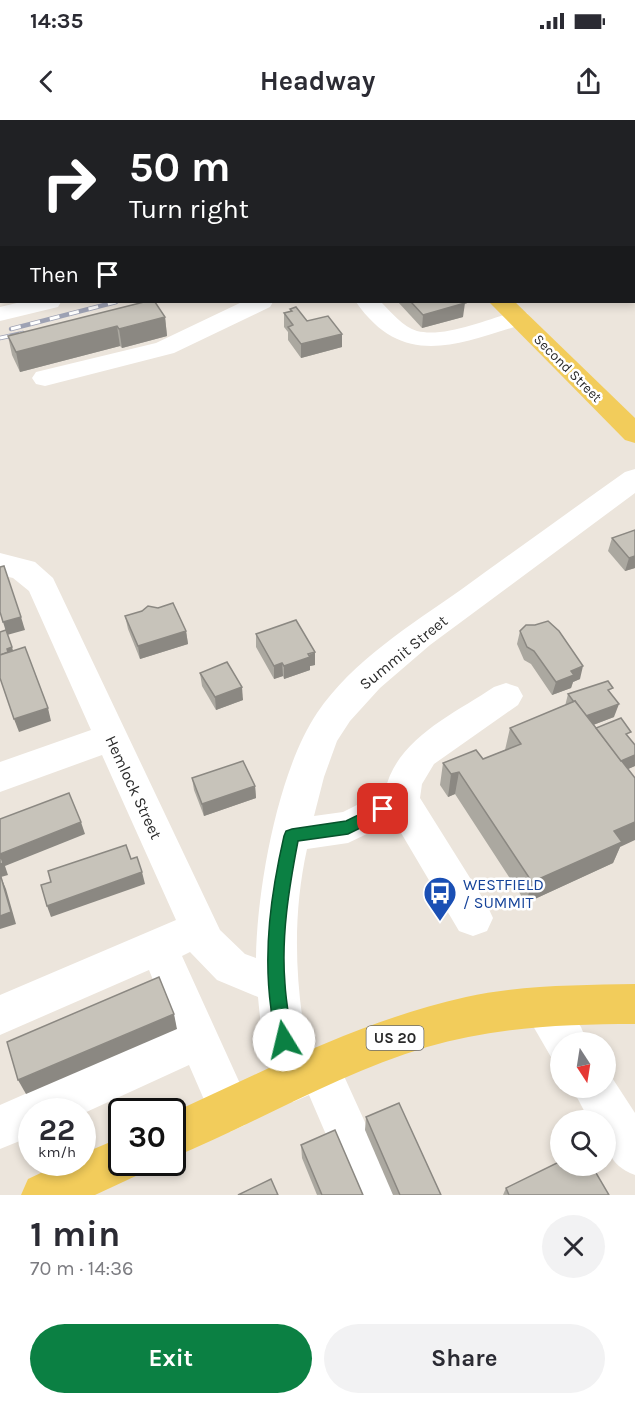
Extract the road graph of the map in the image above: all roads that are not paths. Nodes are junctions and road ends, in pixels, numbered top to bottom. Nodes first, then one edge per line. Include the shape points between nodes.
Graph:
1 (440, 120) edge
2 (461, 120) edge
3 (46, 303) edge
4 (259, 303) edge
5 (369, 303) edge
6 (510, 310) edge
7 (0, 314) edge
8 (45, 378) dead end
9 (635, 434) edge
10 (635, 479) edge
11 (8, 565) edge
12 (507, 696) dead end
13 (110, 737) junction
14 (0, 777) edge
15 (401, 800) junction
16 (292, 836) junction
17 (473, 918) dead end
18 (200, 929) junction
19 (159, 948) junction
20 (276, 985) junction
21 (635, 1004) edge
22 (543, 1007) junction
23 (28, 1014) edge
24 (559, 1032) edge
25 (198, 1039) junction
26 (306, 1075) junction
27 (59, 1095) edge
28 (602, 1098) edge
29 (230, 1110) junction
30 (18, 1120) edge
31 (0, 1127) edge
32 (186, 1130) edge
33 (629, 1131) edge
34 (108, 1165) edge
35 (44, 1195) edge
36 (375, 1195) edge

1 - 2 street
3 - 7 street
4 - 8 street via 165,348
5 - 6 street via 407,336 429,339
6 - 9 main road, Second Street
10 - 16 street, Summit Street via 416,638 353,694 326,728 311,758
11 - 13 street, Hemlock Street via 35,577 42,586
12 - 15 street via 422,754 405,781
13 - 14 street
13 - 18 street, Hemlock Street
15 - 16 street via 348,827
15 - 17 street
16 - 20 street, Summit Street via 277,920
18 - 19 street
18 - 20 street, Hemlock Street via 206,943 226,963
19 - 23 street via 115,984
19 - 25 street
20 - 26 street, Summit Street via 280,1019
21 - 22 main road, US 20
22 - 24 street
22 - 26 main road, US 20 via 439,1024 383,1042
25 - 27 street via 143,1054
25 - 29 street
26 - 29 main road, US 20
26 - 36 street, Summit Street via 352,1142
28 - 33 street
29 - 32 main road, US 20
30 - 31 street
34 - 35 main road

